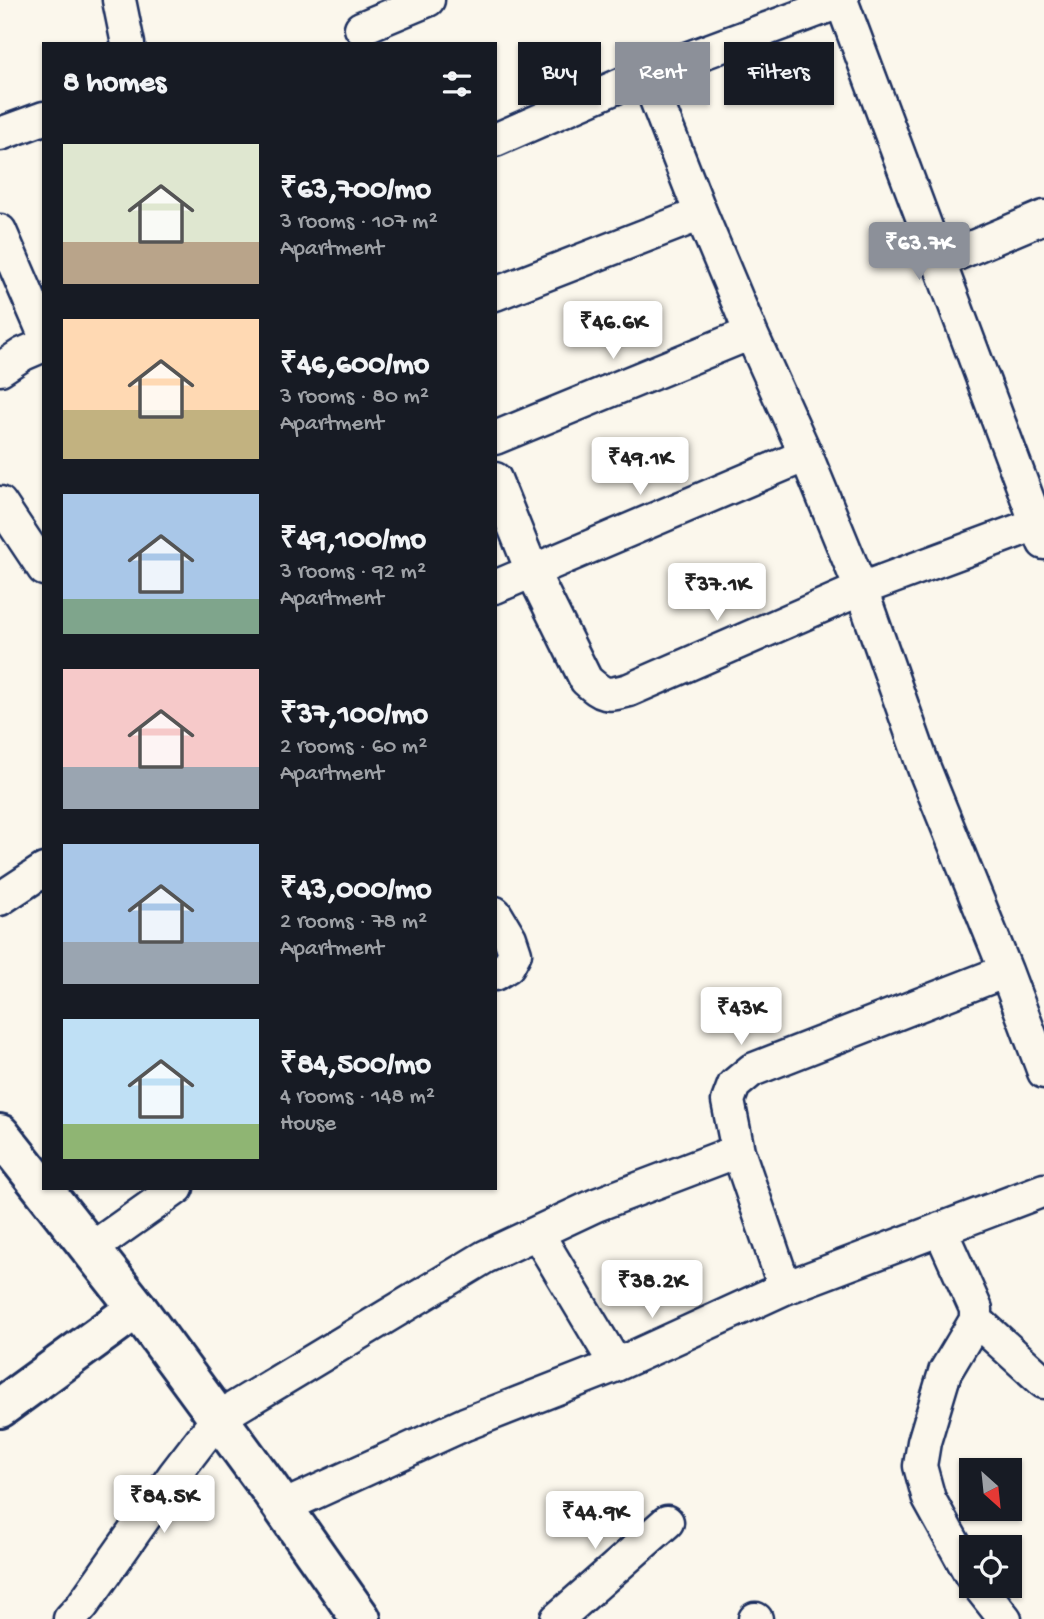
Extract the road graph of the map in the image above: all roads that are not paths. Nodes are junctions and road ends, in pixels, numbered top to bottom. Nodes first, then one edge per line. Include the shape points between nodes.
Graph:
1 (119, 0) edge
2 (428, 0) edge
3 (842, 1) edge
4 (360, 29) dead end
5 (128, 42) edge
6 (710, 50) edge
7 (615, 88) edge
8 (658, 105) edge
9 (42, 119) edge
10 (0, 134) edge
11 (497, 139) edge
12 (701, 214) junction
13 (1044, 217) edge
14 (0, 231) edge
15 (940, 261) junction
16 (497, 294) edge
17 (42, 328) edge
18 (751, 333) junction
19 (42, 346) edge
20 (0, 369) edge
21 (497, 437) edge
22 (806, 455) junction
23 (497, 484) edge
24 (0, 503) edge
25 (1040, 533) edge
26 (42, 566) edge
27 (532, 570) junction
28 (497, 586) edge
29 (861, 589) junction
30 (42, 871) edge
31 (0, 899) edge
32 (497, 916) edge
33 (1006, 971) junction
34 (497, 973) edge
35 (1044, 1072) edge
36 (0, 1134) edge
37 (738, 1151) junction
38 (42, 1187) edge
39 (44, 1190) edge
40 (174, 1190) edge
41 (1044, 1190) edge
42 (940, 1228) junction
43 (537, 1233) junction
44 (91, 1249) junction
45 (785, 1288) junction
46 (137, 1308) junction
47 (976, 1320) junction
48 (616, 1365) junction
49 (1044, 1382) edge
50 (0, 1408) edge
51 (218, 1418) junction
52 (283, 1507) junction
53 (667, 1522) dead end
54 (959, 1553) edge
55 (988, 1598) edge
56 (70, 1619) edge
57 (361, 1619) edge
58 (557, 1619) edge
59 (1005, 1619) edge

1 - 5 street
2 - 4 street
3 - 6 street
3 - 15 street
7 - 11 street
8 - 12 street
9 - 10 street
12 - 16 street
12 - 18 street
13 - 15 street
14 - 17 street
15 - 25 street
18 - 21 street
18 - 22 street
19 - 20 street
22 - 27 street
22 - 29 street
23 - 27 street
24 - 26 street
25 - 29 street
27 - 28 street
27 - 29 street via 586,680 612,695
29 - 33 street via 924,768
30 - 31 street
32 - 34 street via 515,953 508,966
33 - 35 street
33 - 37 street via 752,1070 734,1085 728,1101
36 - 38 main road
37 - 43 street via 596,1205
37 - 45 street
39 - 44 main road
40 - 44 street
41 - 42 street
42 - 45 street
42 - 47 street via 976,1309
43 - 48 street
43 - 51 street via 485,1257
44 - 46 main road
45 - 48 street
46 - 50 main road
46 - 51 main road
47 - 49 street
47 - 54 street via 945,1372 920,1466 929,1499
48 - 52 street via 465,1424
51 - 52 main road
51 - 56 street
52 - 57 main road
53 - 58 street
55 - 59 street

